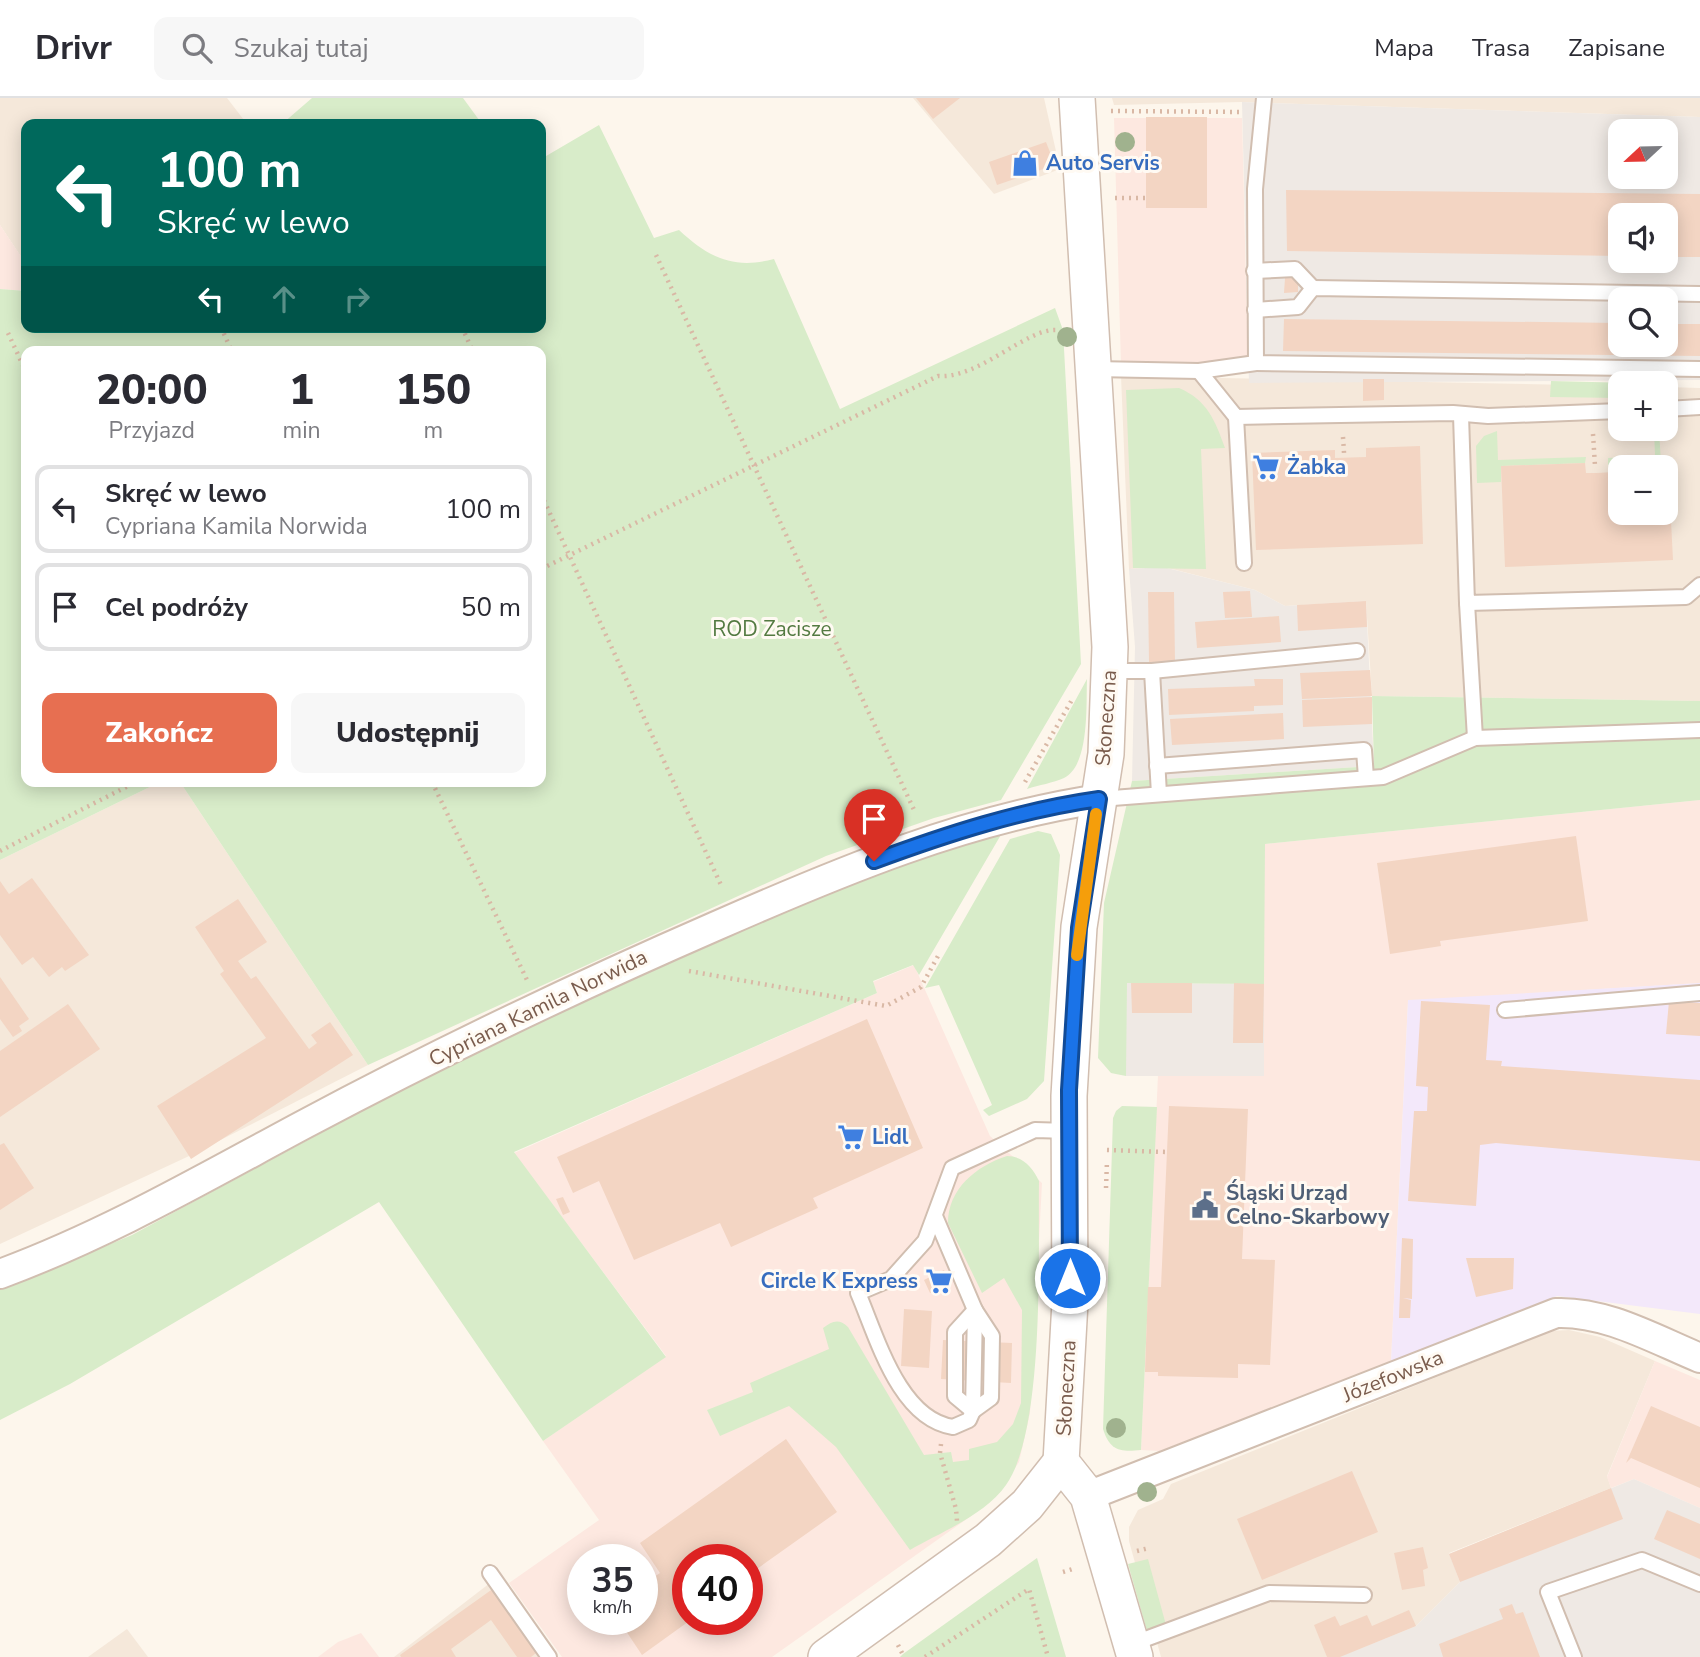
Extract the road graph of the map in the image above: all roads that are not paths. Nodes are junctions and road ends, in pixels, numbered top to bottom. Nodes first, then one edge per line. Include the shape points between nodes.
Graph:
1 (1092, 104) edge
2 (1263, 105) edge
3 (1254, 271) junction
4 (1313, 288) junction
5 (1700, 294) edge
6 (1255, 310) junction
7 (1256, 363) junction
8 (1093, 369) junction
9 (1700, 369) edge
10 (1199, 371) junction
11 (1700, 407) edge
12 (1678, 408) edge
13 (1608, 411) edge
14 (1461, 415) junction
15 (1236, 417) junction
16 (1244, 563) dead end
17 (1700, 585) edge
18 (1467, 603) junction
19 (1357, 652) dead end
20 (1110, 671) junction
21 (1152, 671) junction
22 (1700, 730) edge
23 (1475, 738) junction
24 (1157, 766) junction
25 (1366, 778) junction
26 (1159, 794) junction
27 (1099, 799) junction
28 (1700, 993) edge
29 (1505, 1010) dead end
30 (1071, 1131) junction
31 (934, 1216) junction
32 (0, 1274) edge
33 (1700, 1359) edge
34 (1061, 1462) junction
35 (1088, 1496) junction
36 (490, 1573) dead end
37 (1700, 1584) edge
38 (1364, 1595) dead end
39 (1133, 1651) edge
40 (549, 1657) edge
41 (826, 1657) edge
42 (1574, 1657) edge

1 - 8 street, Słoneczna
2 - 3 lane
3 - 4 lane via 1295,269
3 - 6 lane
4 - 5 lane
4 - 6 lane via 1298,307
6 - 7 lane
7 - 9 lane
7 - 10 lane
8 - 10 lane
8 - 20 street, Słoneczna
10 - 15 lane
11 - 12 lane
13 - 14 lane
14 - 15 lane
14 - 18 lane
15 - 16 lane
17 - 18 lane via 1686,597
18 - 23 lane
19 - 21 lane
20 - 21 lane
20 - 27 street, Słoneczna
21 - 24 lane
22 - 23 lane
23 - 25 lane via 1383,777
24 - 25 lane via 1364,750
24 - 26 lane
25 - 26 lane
26 - 27 lane
27 - 30 street, Słoneczna via 1079,928 1069,1090
27 - 32 street, Cypriana Kamila Norwida via 1050,806 952,834 830,876 529,1010 165,1198
28 - 29 lane
30 - 31 lane via 1035,1130 952,1168
30 - 34 street, Słoneczna via 1070,1302
31 - 31 lane via 925,1241 891,1279 858,1293 885,1356 916,1409 953,1427 969,1419 973,1411 975,1310
33 - 35 street, Józefowska via 1601,1318 1556,1313
34 - 35 street, Słoneczna
34 - 41 street via 1027,1505 988,1540
35 - 39 street, Słoneczna
36 - 40 lane
37 - 42 lane via 1642,1560 1549,1592
38 - 39 lane via 1269,1593

